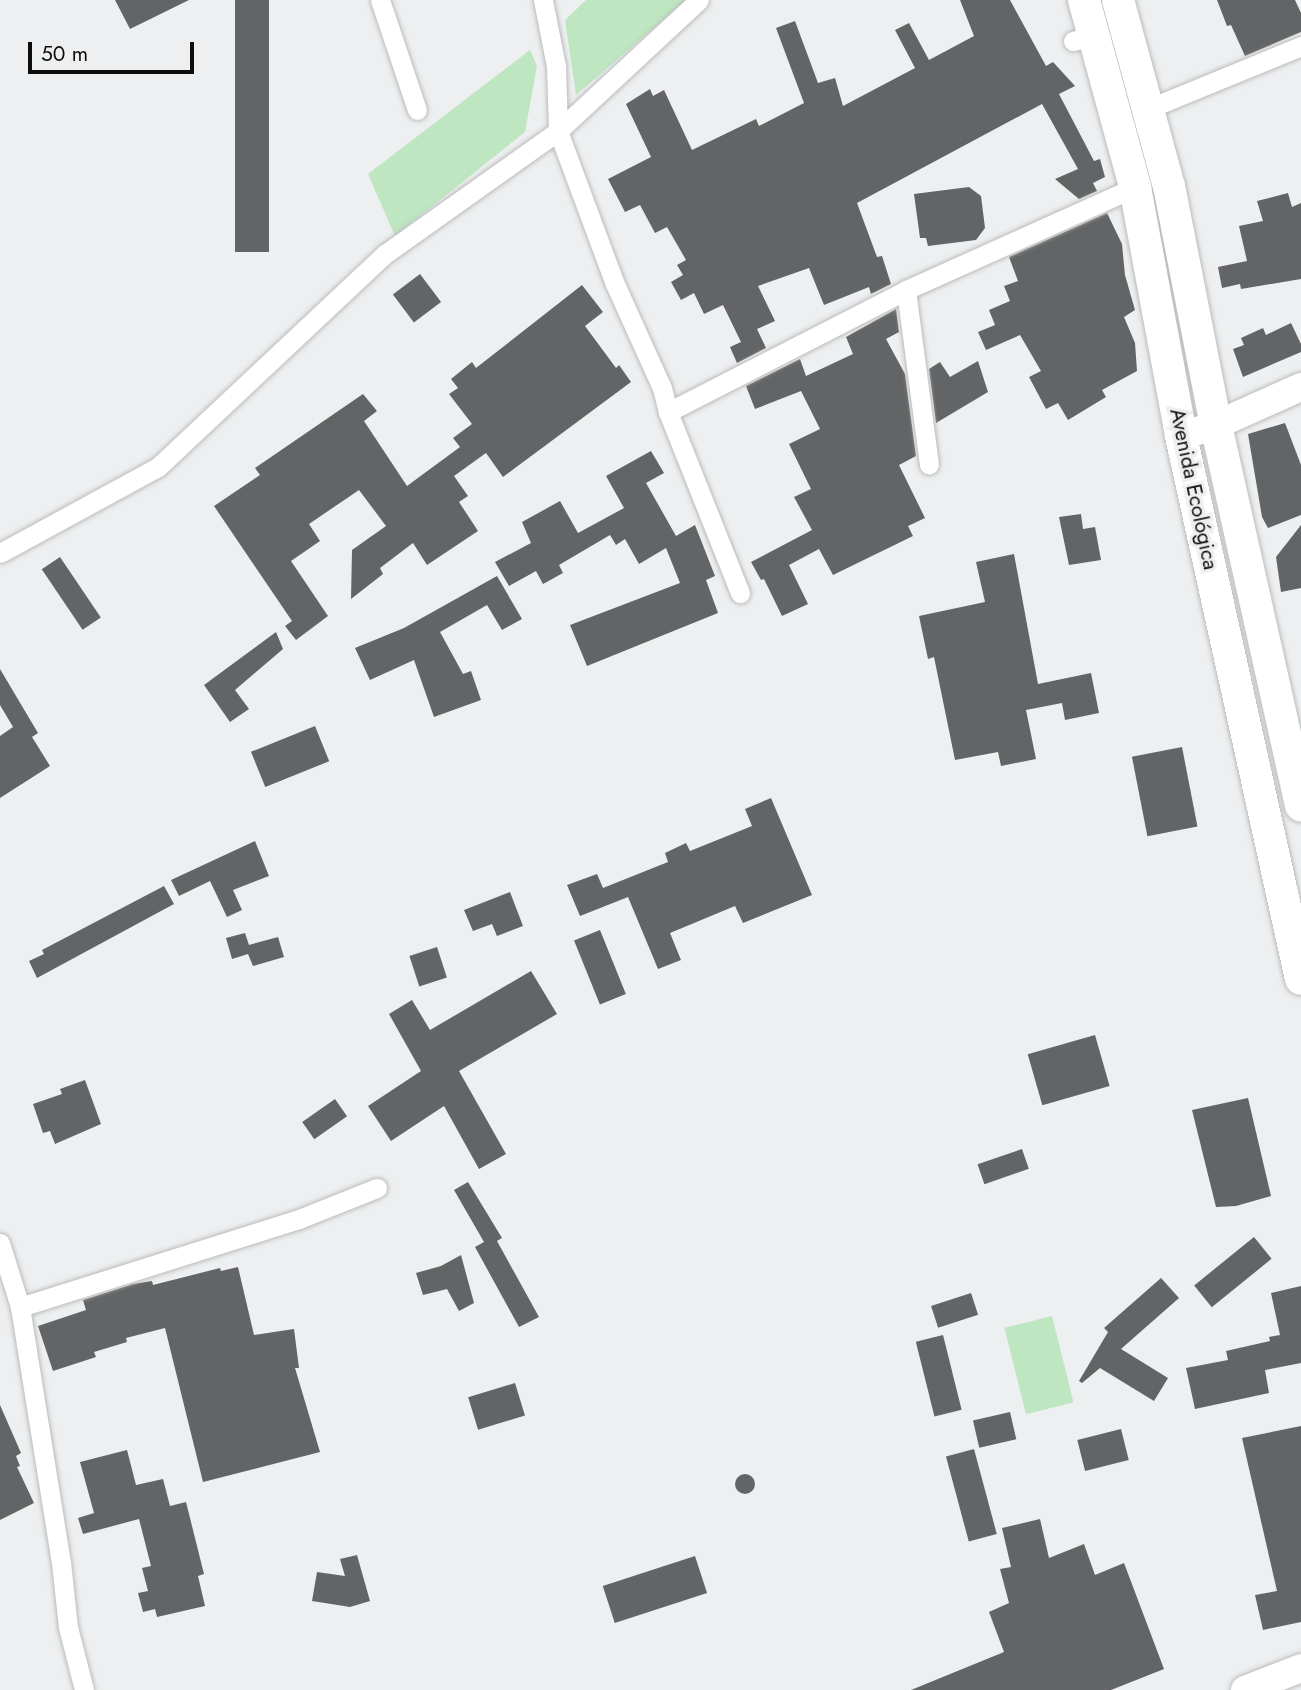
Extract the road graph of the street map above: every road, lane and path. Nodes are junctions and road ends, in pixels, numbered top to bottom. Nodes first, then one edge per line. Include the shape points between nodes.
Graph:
1 (380, 0) edge
2 (543, 0) edge
3 (699, 0) edge
4 (1084, 0) edge
5 (1118, 0) edge
6 (1301, 46) edge
7 (1150, 108) junction
8 (416, 110) dead end
9 (558, 131) junction
10 (1135, 187) junction
11 (906, 290) junction
12 (1301, 387) edge
13 (668, 412) junction
14 (1216, 425) junction
15 (1181, 436) junction
16 (929, 464) dead end
17 (0, 553) edge
18 (740, 593) dead end
19 (1301, 806) edge
20 (1301, 979) edge
21 (377, 1188) dead end
22 (0, 1243) edge
23 (20, 1307) junction
24 (1301, 1668) edge
25 (81, 1689) edge
26 (1245, 1690) edge

1 - 8 street
2 - 9 street via 556,66
3 - 9 street
4 - 10 main road, Avenida Ecológica via 1084,38
5 - 7 main road, Avenida Ecológica
6 - 7 street
7 - 14 main road, Avenida Ecológica
9 - 13 street
9 - 17 street via 385,254 158,467
10 - 11 street
10 - 15 main road, Avenida Ecológica
11 - 13 street
11 - 16 street
12 - 14 street
13 - 18 street
14 - 15 street
14 - 19 main road, Avenida Ecológica
15 - 20 main road, Avenida Ecológica
21 - 23 street via 299,1219
22 - 23 street
23 - 25 street
24 - 26 street

